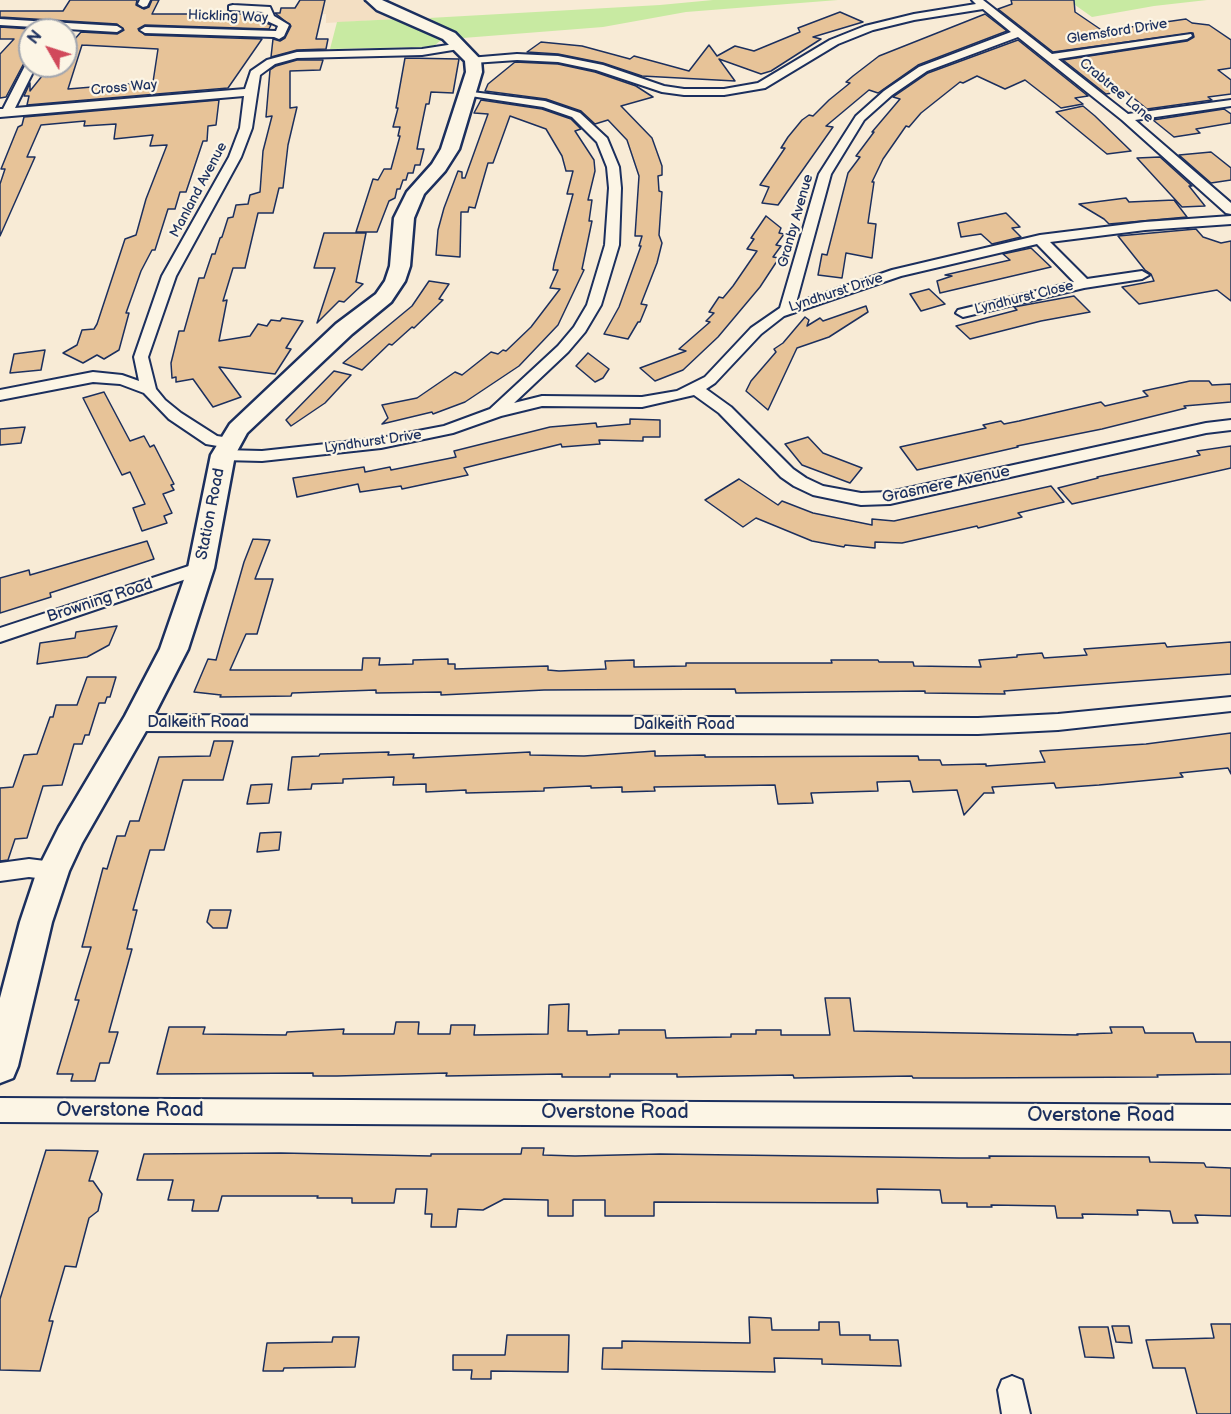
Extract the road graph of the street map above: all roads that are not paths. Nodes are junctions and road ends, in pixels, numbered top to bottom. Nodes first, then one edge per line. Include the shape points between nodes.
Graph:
1 (373, 0) edge
2 (981, 3) edge
3 (234, 8) dead end
4 (0, 22) edge
5 (18, 23) edge
6 (78, 28) edge
7 (117, 29) dead end
8 (145, 30) dead end
9 (280, 33) junction
10 (1020, 33) junction
11 (1187, 36) dead end
12 (461, 47) junction
13 (276, 51) junction
14 (1051, 57) junction
15 (23, 78) edge
16 (250, 93) junction
17 (468, 93) junction
18 (1231, 103) edge
19 (3, 114) edge
20 (1126, 118) junction
21 (1231, 191) edge
22 (1212, 194) junction
23 (1231, 210) edge
24 (1231, 220) edge
25 (1040, 239) junction
26 (1142, 275) dead end
27 (1084, 284) junction
28 (787, 309) junction
29 (963, 313) dead end
30 (141, 357) junction
31 (93, 377) junction
32 (696, 389) junction
33 (149, 390) junction
34 (0, 395) edge
35 (495, 413) junction
36 (1231, 425) edge
37 (226, 449) junction
38 (201, 568) junction
39 (0, 635) edge
40 (1231, 704) edge
41 (136, 723) junction
42 (53, 871) junction
43 (0, 872) edge
44 (0, 1066) edge
45 (0, 1110) edge
46 (1231, 1117) edge

1 - 12 main road
2 - 10 street, Crabtree Lane
2 - 12 street, Manland Avenue via 869,28 834,42 761,86 724,92 662,89 599,67
3 - 9 street via 266,9 269,18 284,25
4 - 5 street
6 - 7 street
8 - 9 street, Hickling Way
9 - 13 street, Hickling Way
10 - 14 street, Crabtree Lane
10 - 28 street, Granby Avenue via 923,69 860,118 825,174
11 - 14 street, Glemsford Drive
12 - 13 street, Manland Avenue via 422,52 297,55
12 - 17 main road, Station Road via 474,72
13 - 16 street, Manland Avenue via 255,73
14 - 20 street, Crabtree Lane
15 - 19 street
16 - 19 street, Cross Way
16 - 30 street, Manland Avenue via 246,128 235,157 169,276
17 - 35 street via 545,104 576,115 603,141 613,167 615,188 612,245 594,304 563,349
17 - 37 main road, Station Road via 450,149 416,192 404,218 400,266 384,298 344,329 265,403 238,429
18 - 20 street
20 - 22 street, Crabtree Lane
21 - 22 street
22 - 23 street, Crabtree Lane
24 - 25 street, Lyndhurst Drive
25 - 27 street, Lyndhurst Close
25 - 28 street, Lyndhurst Drive via 897,273
26 - 27 street, Lyndhurst Close
27 - 29 street, Lyndhurst Close
28 - 32 street, Lyndhurst Drive via 756,331 723,368
30 - 31 street
30 - 33 street
31 - 33 street via 122,380
31 - 34 street
32 - 35 street, Lyndhurst Drive via 655,400 542,401
32 - 36 street, Grasmere Avenue via 725,410 793,478 819,491 861,499 890,498
33 - 37 street via 175,416
35 - 37 street, Lyndhurst Drive via 447,430 381,443 262,456
37 - 38 main road, Station Road
38 - 39 street, Browning Road
38 - 41 main road, Station Road via 174,649
40 - 41 street, Dalkeith Road via 978,726
41 - 42 main road, Station Road
42 - 43 street via 29,868
42 - 44 main road, Station Road via 36,922
45 - 46 street, Overstone Road

